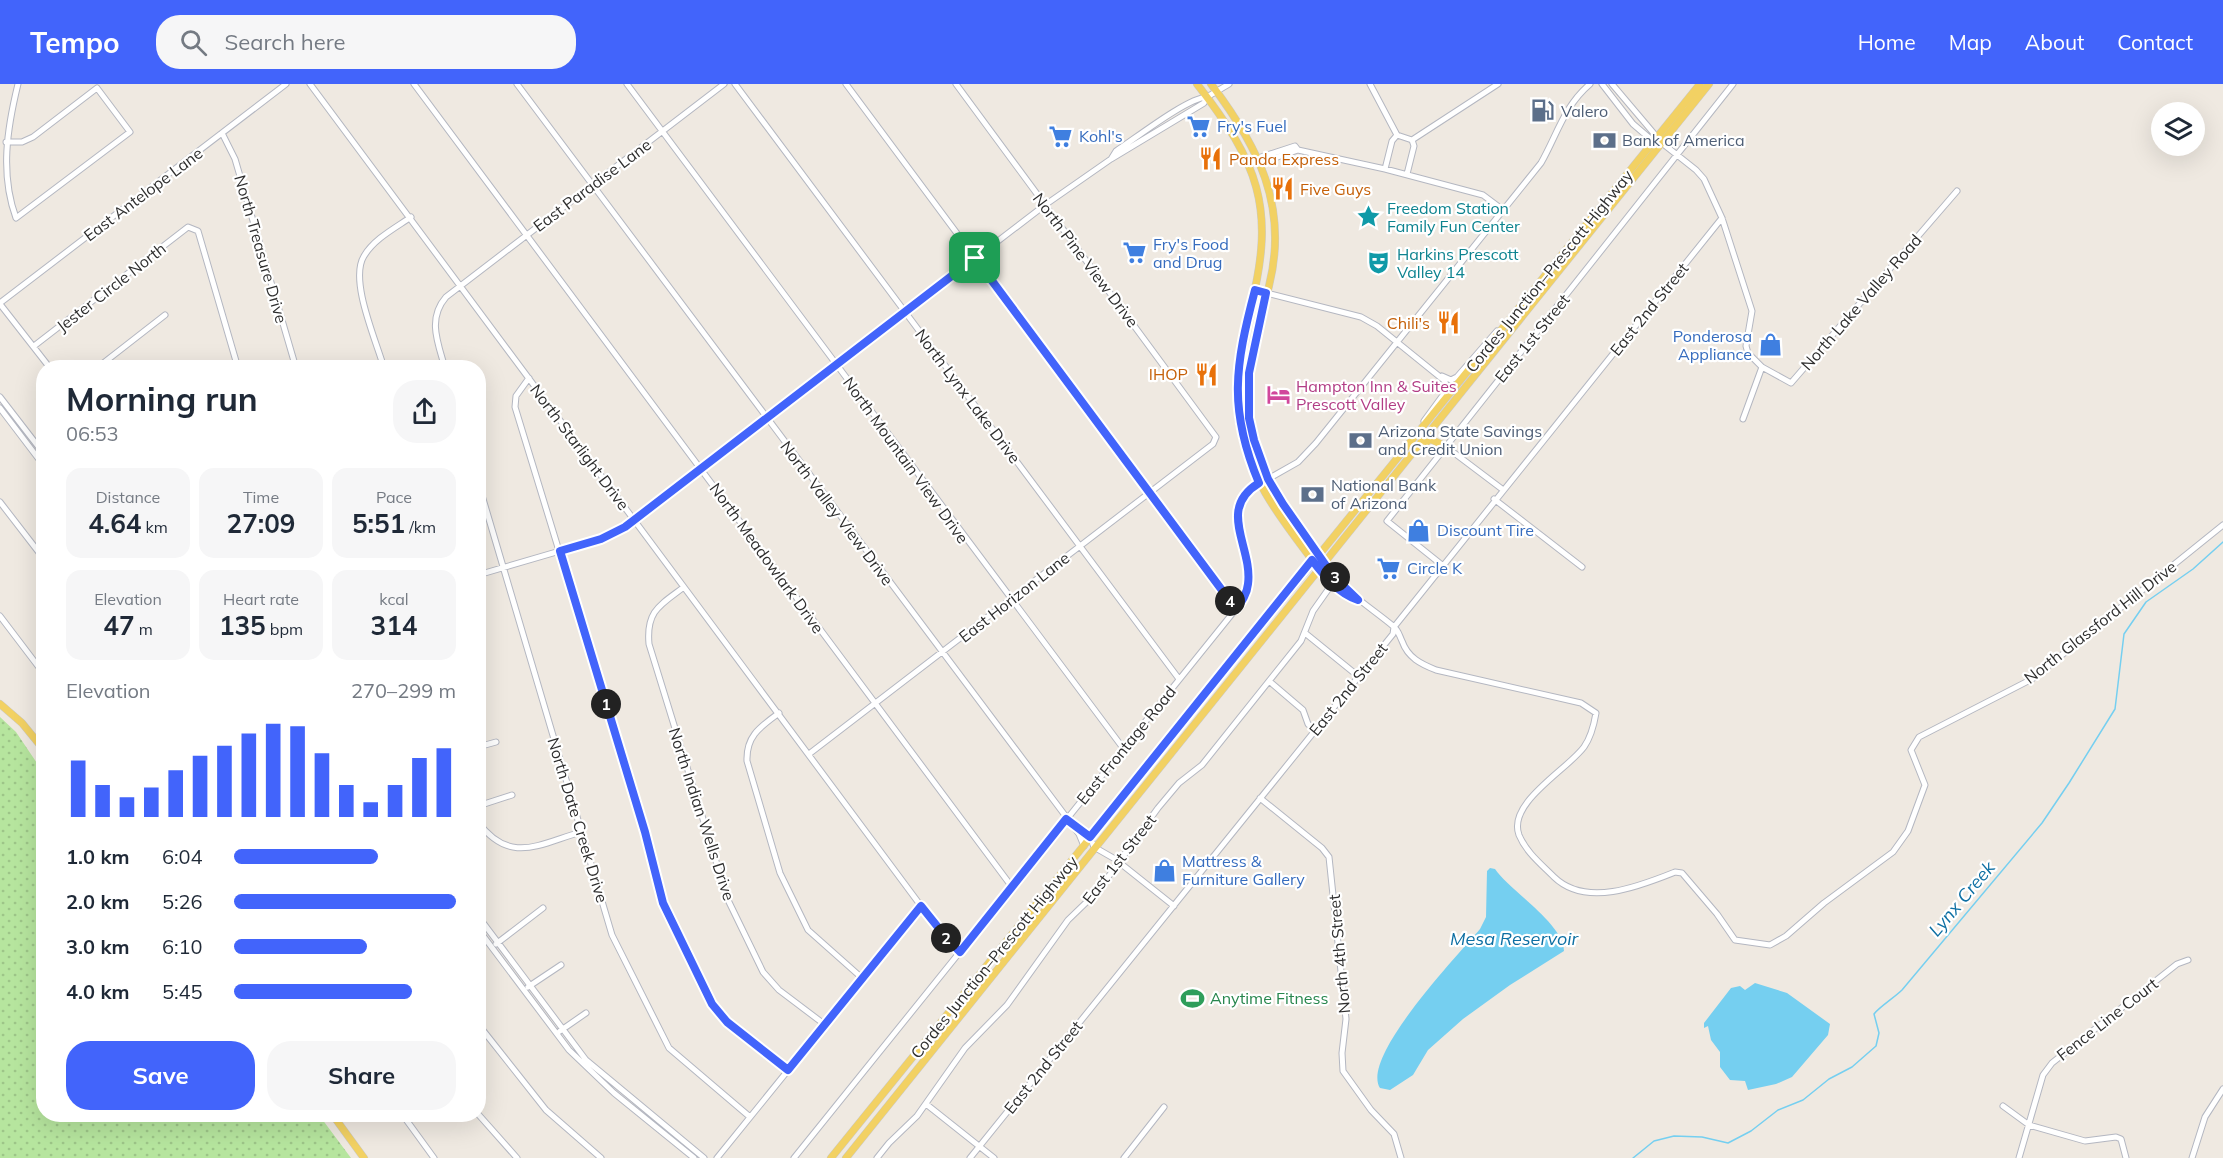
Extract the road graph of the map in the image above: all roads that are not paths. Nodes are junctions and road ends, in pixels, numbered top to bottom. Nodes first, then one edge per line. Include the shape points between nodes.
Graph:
1 (18, 84) edge
2 (285, 84) edge
3 (310, 84) edge
4 (414, 84) edge
5 (517, 84) edge
6 (627, 84) edge
7 (724, 84) edge
8 (735, 84) edge
9 (846, 84) edge
10 (956, 84) edge
11 (1197, 84) edge
12 (1211, 84) edge
13 (1229, 84) edge
14 (1370, 84) edge
15 (1498, 84) edge
16 (1590, 84) edge
17 (1602, 84) edge
18 (1612, 84) edge
19 (1700, 84) edge
20 (1709, 84) edge
21 (1733, 84) edge
22 (1217, 91) junction
23 (1207, 98) junction
24 (662, 132) junction
25 (222, 133) junction
26 (1397, 135) junction
27 (1656, 138) junction
28 (1412, 140) junction
29 (6, 142) junction
30 (1662, 143) junction
31 (1678, 156) junction
32 (1259, 160) junction
33 (1385, 169) junction
34 (1407, 174) junction
35 (592, 184) junction
36 (1957, 191) dead end
37 (1045, 205) junction
38 (1503, 210) junction
39 (411, 217) junction
40 (1722, 218) junction
41 (527, 235) junction
42 (975, 258) junction
43 (460, 286) junction
44 (1255, 290) junction
45 (1266, 293) junction
46 (0, 304) edge
47 (905, 311) junction
48 (1515, 313) junction
49 (165, 315) dead end
50 (1398, 342) junction
51 (34, 346) junction
52 (44, 360) edge
53 (106, 360) edge
54 (236, 360) edge
55 (294, 360) edge
56 (382, 360) edge
57 (443, 360) edge
58 (836, 364) junction
59 (1762, 367) junction
60 (1440, 375) junction
61 (529, 378) junction
62 (0, 396) edge
63 (0, 408) edge
64 (766, 418) junction
65 (1743, 419) dead end
66 (1418, 430) junction
67 (1215, 437) joint
68 (36, 443) edge
69 (1445, 446) junction
70 (1245, 447) junction
71 (36, 455) edge
72 (701, 468) junction
73 (1268, 479) junction
74 (1259, 483) junction
75 (1502, 489) junction
76 (1149, 492) junction
77 (1379, 494) junction
78 (1494, 499) junction
79 (0, 502) edge
80 (1283, 504) junction
81 (486, 508) edge
82 (635, 520) junction
83 (2223, 525) edge
84 (1080, 546) junction
85 (36, 549) edge
86 (560, 551) junction
87 (1318, 553) junction
88 (1312, 560) junction
89 (1324, 563) junction
90 (1442, 565) junction
91 (504, 567) junction
92 (1582, 567) dead end
93 (1319, 569) junction
94 (486, 573) edge
95 (1332, 584) junction
96 (684, 587) junction
97 (1010, 600) junction
98 (1358, 600) junction
99 (1236, 609) junction
100 (0, 616) edge
101 (1394, 627) junction
102 (1305, 633) junction
103 (941, 653) junction
104 (36, 663) edge
105 (1358, 676) junction
106 (1179, 679) junction
107 (1269, 681) junction
108 (0, 704) edge
109 (875, 705) junction
110 (779, 713) junction
111 (1315, 730) junction
112 (36, 740) edge
113 (496, 742) dead end
114 (486, 745) edge
115 (1123, 748) junction
116 (809, 754) junction
117 (512, 795) dead end
118 (1260, 798) junction
119 (486, 803) edge
120 (1066, 819) junction
121 (1073, 826) junction
122 (581, 832) junction
123 (486, 833) edge
124 (1105, 833) junction
125 (1090, 837) junction
126 (1084, 846) junction
127 (1094, 847) junction
128 (1117, 861) junction
129 (1012, 887) junction
130 (921, 906) junction
131 (1174, 906) junction
132 (543, 908) dead end
133 (486, 926) edge
134 (486, 939) edge
135 (498, 942) junction
136 (492, 946) junction
137 (960, 952) junction
138 (2188, 960) dead end
139 (561, 965) dead end
140 (862, 978) junction
141 (527, 987) junction
142 (586, 1012) dead end
143 (824, 1024) junction
144 (559, 1032) junction
145 (486, 1034) edge
146 (788, 1070) junction
147 (2223, 1089) edge
148 (621, 1095) junction
149 (926, 1104) junction
150 (2003, 1106) dead end
151 (1164, 1107) dead end
152 (750, 1117) junction
153 (338, 1122) edge
154 (408, 1122) edge
155 (485, 1122) edge
156 (2029, 1125) junction
157 (979, 1146) junction
158 (364, 1158) edge
159 (434, 1158) edge
160 (517, 1158) edge
161 (602, 1158) edge
162 (694, 1158) edge
163 (704, 1158) edge
164 (717, 1158) edge
165 (794, 1158) edge
166 (831, 1158) edge
167 (846, 1158) edge
168 (877, 1158) edge
169 (970, 1158) edge
170 (994, 1158) edge
171 (1124, 1158) edge
172 (1401, 1158) edge
173 (2019, 1158) edge
174 (2126, 1158) edge
175 (2192, 1158) edge

1 - 29 street
2 - 25 street, East Antelope Lane
3 - 39 street, North Starlight Drive
4 - 41 street, North Meadowlark Drive
5 - 35 street, North Valley View Drive
6 - 24 street, North Mountain View Drive
7 - 24 street, East Paradise Lane
8 - 47 street, North Lynx Lake Drive
9 - 42 street
10 - 37 street, North Pine View Drive
11 - 23 main road
12 - 22 main road
13 - 22 street
14 - 26 street
15 - 28 street
16 - 38 street via 1570,104 1540,163
17 - 27 street, North Lake Valley Road via 1633,124
18 - 27 street, North Lake Valley Road
19 - 27 main road, Cordes Junction–Prescott Highway
20 - 30 main road, Cordes Junction–Prescott Highway
21 - 31 street, East 1st Street
22 - 23 street
22 - 32 main road via 1245,130
23 - 37 street via 1198,98 1165,118
23 - 44 main road via 1242,148 1258,198 1263,238
24 - 35 street, East Paradise Lane
24 - 58 street, North Mountain View Drive
25 - 46 street, East Antelope Lane
25 - 55 street, North Treasure Drive via 234,158
26 - 28 street
26 - 33 street
27 - 30 street, North Lake Valley Road
27 - 48 main road, Cordes Junction–Prescott Highway
28 - 34 street
29 - 29 street via 33,137 97,88 130,132 16,218 8,197
30 - 31 street, North Lake Valley Road
30 - 77 main road, Cordes Junction–Prescott Highway
31 - 40 street, North Lake Valley Road via 1704,179
31 - 69 street, East 1st Street
32 - 33 street via 1298,150
32 - 45 main road via 1269,191 1274,231
33 - 34 street
34 - 38 street via 1483,195
35 - 41 street, East Paradise Lane
35 - 64 street, North Valley View Drive
36 - 59 street, North Lake Valley Road via 1791,383
37 - 42 street
37 - 67 street, North Pine View Drive
38 - 50 street
39 - 43 street, North Starlight Drive
39 - 56 street via 370,248 358,274
40 - 59 street, North Lake Valley Road via 1752,311 1746,346
40 - 75 street, East 2nd Street
41 - 43 street, East Paradise Lane
41 - 72 street, North Meadowlark Drive
42 - 47 street
42 - 76 street
43 - 57 street via 439,305 435,317
43 - 61 street, North Starlight Drive
44 - 45 street
44 - 70 main road via 1237,376 1239,423
45 - 50 street via 1361,317
45 - 73 main road via 1247,392 1249,418
46 - 51 street
47 - 58 street
47 - 84 street, North Lynx Lake Drive
48 - 60 street via 1457,377 1451,380
48 - 66 main road, Cordes Junction–Prescott Highway
49 - 53 street
50 - 60 street
50 - 73 street via 1298,462
51 - 52 street
51 - 54 street, Jester Circle North via 188,227 198,231
58 - 64 street
58 - 97 street, North Mountain View Drive
59 - 65 street
60 - 66 street via 1446,391
61 - 82 street, North Starlight Drive
61 - 86 street via 516,396 515,407
62 - 68 street
63 - 71 street
64 - 72 street
64 - 103 street, North Valley View Drive
66 - 87 main road, Cordes Junction–Prescott Highway
67 - 76 street, East Horizon Lane via 1213,444
69 - 75 street
69 - 77 main road via 1437,440 1426,441
69 - 90 street, East 1st Street via 1387,521
70 - 73 main road
70 - 74 main road, North Glassford Hill Drive
72 - 82 street
72 - 109 street, North Meadowlark Drive
73 - 80 main road, North Glassford Hill Drive
74 - 80 main road
74 - 88 main road, North Glassford Hill Drive via 1269,503
74 - 99 street, East Frontage Road via 1244,496 1237,514 1248,573 1245,597
75 - 78 street, East 2nd Street
76 - 84 street, East Horizon Lane
76 - 99 street
77 - 89 main road, Cordes Junction–Prescott Highway
78 - 90 street, East 2nd Street
78 - 92 street
79 - 85 street
80 - 87 main road, North Glassford Hill Drive
81 - 91 street, North Date Creek Drive
82 - 86 street via 601,539
82 - 96 street, North Starlight Drive
83 - 101 street, North Glassford Hill Drive via 2032,679 1919,737 1911,750 1925,785 1923,797 1908,831 1893,852 1770,945 1735,939 1682,873 1622,891 1574,890 1561,883 1529,852 1517,824 1522,807 1584,746 1594,728 1596,713 1581,703 1422,664 1407,652
84 - 97 street, East Horizon Lane
84 - 106 street, North Lynx Lake Drive
86 - 91 street
86 - 146 street via 663,903 712,1004 727,1022
87 - 88 main road, Cordes Junction–Prescott Highway
87 - 89 main road, North Glassford Hill Drive
88 - 93 main road, North Glassford Hill Drive
88 - 125 main road, Cordes Junction–Prescott Highway
89 - 93 main road, Cordes Junction–Prescott Highway
89 - 98 street, North Glassford Hill Drive
90 - 101 street, East 2nd Street
91 - 94 street
91 - 122 street, North Date Creek Drive
93 - 95 street, North Glassford Hill Drive
93 - 124 main road, Cordes Junction–Prescott Highway
95 - 98 street, North Glassford Hill Drive
95 - 102 street, East 1st Street via 1312,611
96 - 110 street, North Starlight Drive
96 - 143 street, North Indian Wells Drive via 654,611 649,644 719,877 763,972 779,990
97 - 103 street, East Horizon Lane
97 - 115 street, North Mountain View Drive
98 - 101 street, North Glassford Hill Drive
99 - 106 street, East Frontage Road
100 - 104 street
101 - 105 street, East 2nd Street via 1393,634
102 - 105 street
102 - 107 street, East 1st Street
103 - 109 street, East Horizon Lane
103 - 120 street, North Valley View Drive
105 - 111 street, East 2nd Street
106 - 115 street, East Frontage Road
107 - 111 street via 1303,710
107 - 128 street, East 1st Street via 1202,765 1179,783
108 - 112 main road
109 - 116 street, East Horizon Lane
109 - 129 street, North Meadowlark Drive
110 - 116 street, North Starlight Drive
110 - 140 street via 754,731 746,750 774,857 808,930
111 - 118 street, East 2nd Street
113 - 114 street
115 - 120 street, East Frontage Road
116 - 130 street, North Starlight Drive
117 - 119 street
118 - 131 street, East 2nd Street
118 - 172 street, North 4th Street via 1329,858 1346,1019 1341,1063 1371,1110 1394,1134
120 - 121 street, North Valley View Drive
120 - 129 street, East Frontage Road
121 - 125 street, North Valley View Drive
121 - 126 street, North Valley View Drive
122 - 123 street via 524,849 504,846
122 - 152 street, North Date Creek Drive via 612,935 659,1032 682,1061
124 - 127 main road, Cordes Junction–Prescott Highway
124 - 128 street via 1103,844
125 - 126 main road, Cordes Junction–Prescott Highway
125 - 127 street
126 - 166 main road, Cordes Junction–Prescott Highway
127 - 128 street
127 - 167 main road, Cordes Junction–Prescott Highway
128 - 131 street
128 - 149 street, East 1st Street via 1098,891 1068,920 1007,1005 965,1048
129 - 137 street, East Frontage Road
130 - 137 street, North Starlight Drive
130 - 140 street
131 - 157 street, East 2nd Street
132 - 135 street
133 - 135 street
134 - 136 street
135 - 136 street
135 - 141 street
136 - 141 street
137 - 165 street, East Frontage Road
138 - 156 street, Fence Line Court via 2177,964 2052,1063 2043,1075
139 - 141 street
140 - 143 street
141 - 144 street
142 - 144 street
143 - 146 street
144 - 148 street via 593,1075
145 - 161 street via 546,1110
146 - 152 street
147 - 175 street via 2205,1117
148 - 162 street
148 - 163 street
149 - 157 street
149 - 168 street, East 1st Street
150 - 156 street
151 - 171 street
152 - 164 street
153 - 158 main road
154 - 159 street
155 - 160 street
156 - 173 street, Fence Line Court
156 - 174 street via 2085,1141 2116,1137 2121,1139
157 - 169 street, East 2nd Street
157 - 170 street

